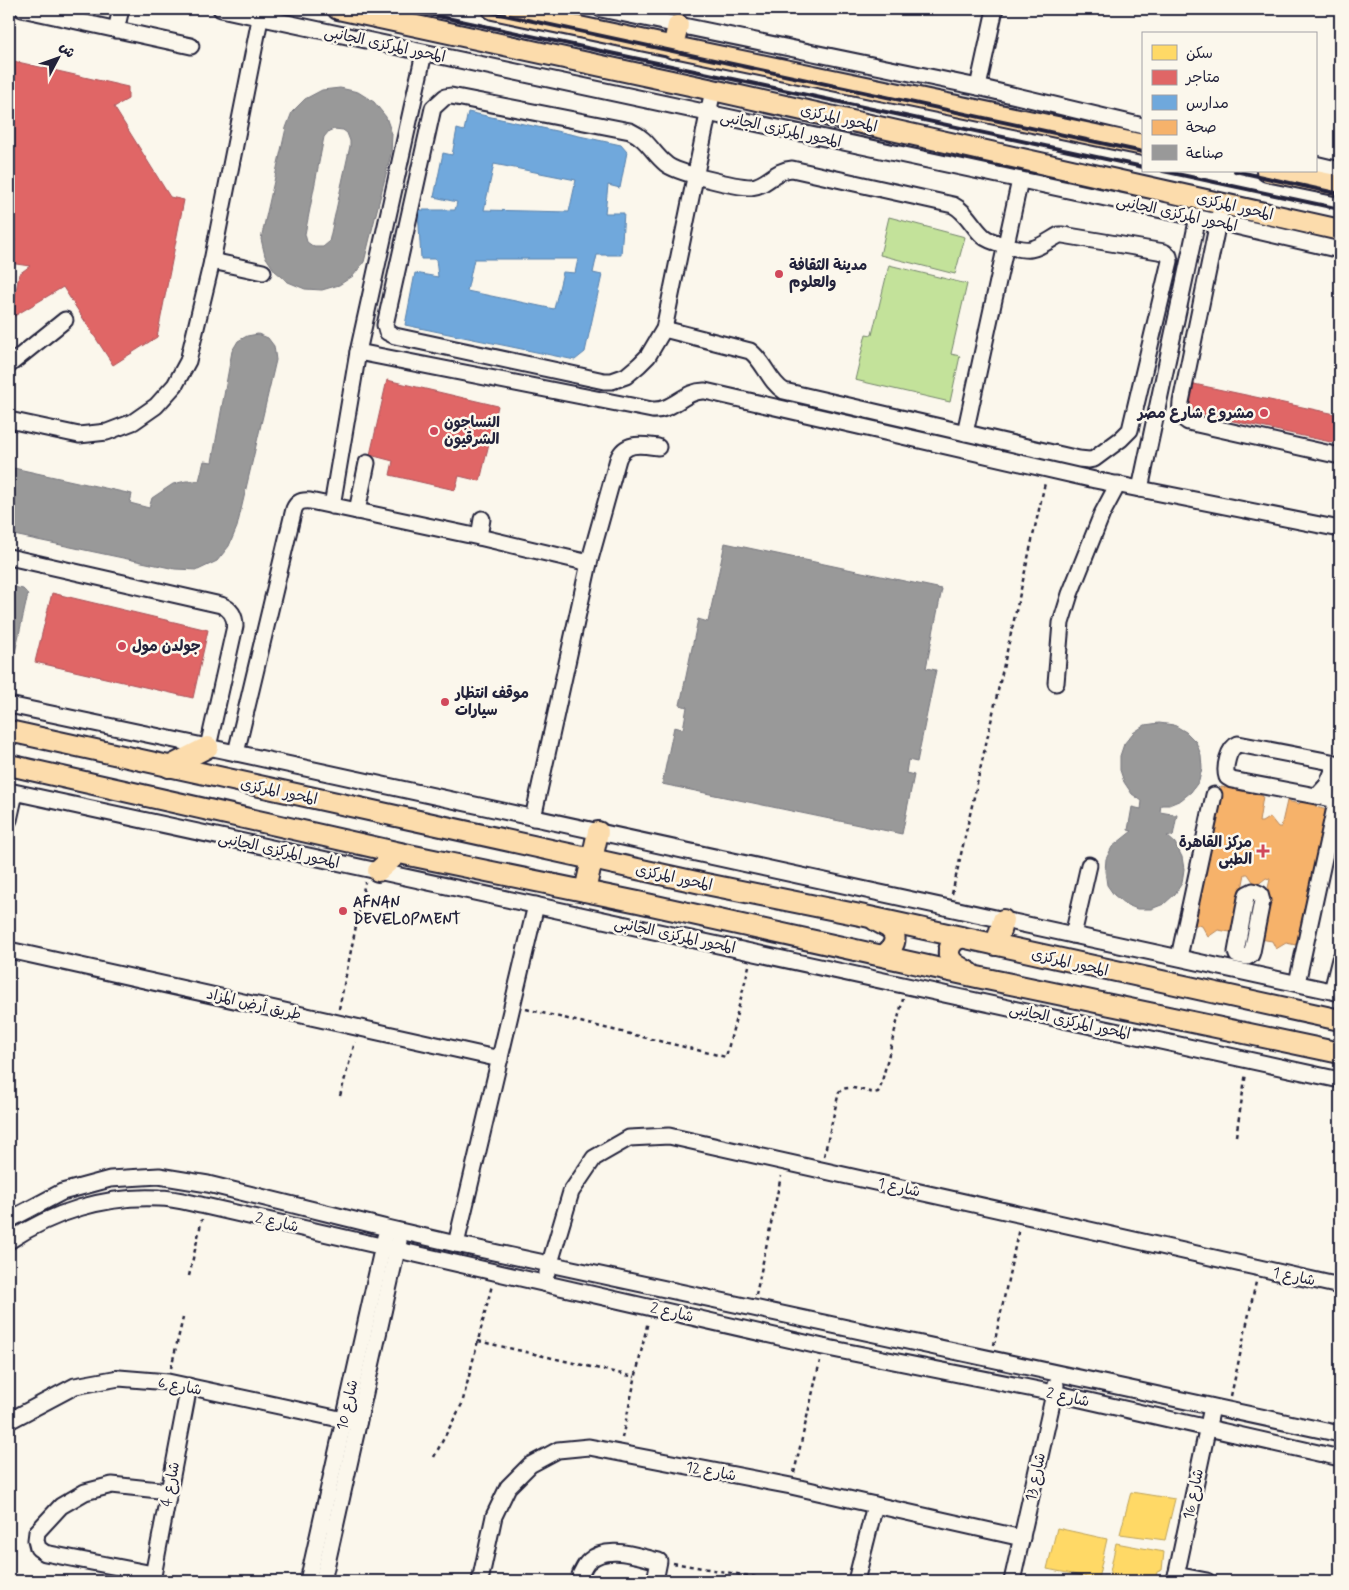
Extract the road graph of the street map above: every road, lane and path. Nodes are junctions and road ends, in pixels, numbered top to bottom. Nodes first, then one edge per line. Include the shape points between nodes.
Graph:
1 (22, 9) edge
2 (121, 9) edge
3 (221, 9) edge
4 (338, 9) edge
5 (493, 9) edge
6 (600, 9) edge
7 (995, 9) edge
8 (62, 13) edge
9 (261, 13) edge
10 (678, 25) junction
11 (116, 30) junction
12 (191, 46) dead end
13 (673, 48) junction
14 (424, 53) junction
15 (978, 87) junction
16 (714, 90) junction
17 (709, 113) junction
18 (1142, 126) edge
19 (1142, 145) edge
20 (1316, 164) edge
21 (1340, 170) edge
22 (1273, 172) edge
23 (696, 176) junction
24 (1020, 180) junction
25 (1340, 186) edge
26 (1220, 212) junction
27 (1198, 217) junction
28 (1340, 230) edge
29 (1006, 245) junction
30 (1340, 250) edge
31 (212, 261) junction
32 (263, 272) dead end
33 (65, 320) dead end
34 (664, 329) junction
35 (358, 352) junction
36 (9, 365) edge
37 (9, 420) edge
38 (965, 433) junction
39 (658, 447) dead end
40 (1340, 456) edge
41 (367, 464) dead end
42 (1049, 469) junction
43 (1118, 484) junction
44 (1140, 489) junction
45 (332, 506) junction
46 (357, 511) junction
47 (482, 519) dead end
48 (1340, 529) edge
49 (478, 537) junction
50 (9, 557) edge
51 (589, 562) junction
52 (1056, 683) dead end
53 (9, 705) edge
54 (9, 731) edge
55 (208, 747) junction
56 (236, 753) junction
57 (9, 765) edge
58 (169, 766) junction
59 (1338, 774) edge
60 (12, 792) edge
61 (1214, 796) dead end
62 (1317, 796) junction
63 (1337, 800) junction
64 (533, 818) junction
65 (9, 820) edge
66 (598, 832) junction
67 (398, 853) junction
68 (591, 859) junction
69 (1089, 865) dead end
70 (373, 870) junction
71 (585, 891) junction
72 (536, 905) junction
73 (948, 908) junction
74 (865, 916) junction
75 (1003, 920) junction
76 (1250, 922) dead end
77 (1073, 935) junction
78 (960, 938) junction
79 (996, 945) junction
80 (9, 950) edge
81 (752, 952) junction
82 (883, 955) junction
83 (1179, 957) junction
84 (1340, 959) edge
85 (1241, 963) junction
86 (977, 977) junction
87 (1297, 983) junction
88 (906, 985) junction
89 (1336, 992) edge
90 (512, 1006) junction
91 (1335, 1017) edge
92 (336, 1023) junction
93 (359, 1028) junction
94 (1340, 1053) edge
95 (500, 1059) junction
96 (1248, 1059) junction
97 (1340, 1080) edge
98 (340, 1096) dead end
99 (1236, 1136) dead end
100 (784, 1162) junction
101 (822, 1170) junction
102 (62, 1192) junction
103 (205, 1206) junction
104 (69, 1210) junction
105 (1022, 1215) junction
106 (9, 1220) edge
107 (394, 1230) junction
108 (9, 1241) edge
109 (456, 1244) junction
110 (390, 1248) junction
111 (549, 1264) junction
112 (1259, 1268) junction
113 (496, 1272) junction
114 (189, 1276) dead end
115 (544, 1282) junction
116 (1340, 1286) edge
117 (652, 1308) junction
118 (754, 1309) junction
119 (183, 1318) dead end
120 (478, 1341) junction
121 (823, 1346) junction
122 (991, 1359) junction
123 (1058, 1374) junction
124 (635, 1377) junction
125 (168, 1382) junction
126 (189, 1386) junction
127 (1054, 1393) junction
128 (1212, 1407) junction
129 (1228, 1410) junction
130 (9, 1421) edge
131 (350, 1422) junction
132 (1208, 1428) junction
133 (1340, 1434) edge
134 (619, 1452) junction
135 (434, 1457) dead end
136 (1340, 1458) edge
137 (791, 1486) junction
138 (168, 1491) junction
139 (875, 1505) junction
140 (1022, 1538) junction
141 (659, 1561) junction
142 (580, 1575) dead end
143 (153, 1578) edge
144 (1175, 1578) edge
145 (308, 1581) edge
146 (323, 1581) edge
147 (480, 1581) edge
148 (655, 1581) edge
149 (778, 1581) edge
150 (856, 1581) edge
151 (1012, 1581) edge
152 (1207, 1581) edge

1 - 8 street
2 - 11 street
3 - 9 street, المحور المركزى الجانبى
4 - 16 main road, المحور المركزى
5 - 13 main road
6 - 10 street
7 - 15 street
8 - 11 street
9 - 14 street, المحور المركزى الجانبى
9 - 31 street
10 - 13 main road
10 - 15 street
11 - 12 street
13 - 19 main road
14 - 17 street, المحور المركزى الجانبى
14 - 35 street
15 - 18 street
16 - 17 street
16 - 26 main road, المحور المركزى
17 - 23 street
17 - 24 street, المحور المركزى الجانبى
20 - 21 street
22 - 25 main road
23 - 29 street via 752,186 763,183 781,170 797,170 949,204 962,210 984,237
23 - 34 street
23 - 34 street via 665,164 645,140 630,131 460,97 445,97 433,108 385,325 387,332 395,336 604,381 626,376 639,365
24 - 27 street, المحور المركزى الجانبى
24 - 29 street
26 - 27 street, المحور المركزى الجانبى
26 - 28 main road, المحور المركزى
26 - 30 street, المحور المركزى الجانبى
26 - 40 street via 1182,394 1182,416 1188,422
27 - 44 street
29 - 38 street
29 - 38 street via 1032,249 1063,235 1164,252 1170,261 1132,424 1126,435 1094,459 1084,460
31 - 32 street
31 - 37 street via 188,361 175,385 156,406 133,422 107,432 79,435
33 - 36 street
34 - 38 street via 750,351 784,390
35 - 42 street via 657,411 696,392 705,391
35 - 45 street
39 - 51 street via 632,446 620,455
41 - 46 street
42 - 43 street
42 - 73 path
43 - 44 street
43 - 52 street via 1102,514 1070,594 1061,623
44 - 48 street
45 - 46 street
45 - 56 street via 306,500 298,503 294,510
46 - 49 street
47 - 49 street
49 - 51 street
50 - 55 street via 221,605 230,610 235,626
51 - 64 street
53 - 55 street
54 - 58 main road, المحور المركزى
55 - 56 street
55 - 58 main road
56 - 64 street
57 - 67 main road
58 - 68 main road, المحور المركزى
59 - 62 street
59 - 62 street via 1336,763 1242,744 1232,748 1226,772 1229,779
59 - 63 street
60 - 65 street
60 - 70 street, المحور المركزى الجانبى
61 - 83 street
62 - 63 street
63 - 87 street
64 - 66 street
66 - 68 main road
66 - 73 street
67 - 70 main road
67 - 71 main road
68 - 71 main road
68 - 74 main road, المحور المركزى
69 - 77 street
70 - 72 street, المحور المركزى الجانبى
70 - 92 path
71 - 82 main road
72 - 81 street, المحور المركزى الجانبى
72 - 90 street
73 - 75 street
74 - 78 main road, المحور المركزى
74 - 82 main road via 894,934 894,946
75 - 77 street
75 - 79 main road
76 - 85 street
77 - 83 street
78 - 79 main road, المحور المركزى
78 - 86 main road via 952,943 950,956 953,962
79 - 91 main road, المحور المركزى
80 - 92 street, طريق أرض المزاد
81 - 88 street, المحور المركزى الجانبى
81 - 90 path via 726,1057
82 - 86 main road
83 - 85 street
84 - 89 street
85 - 87 street
86 - 94 main road
87 - 89 street
88 - 96 street, المحور المركزى الجانبى
88 - 101 path via 880,1089 874,1093 848,1087 839,1092
90 - 95 street
92 - 93 street, طريق أرض المزاد
93 - 95 street, طريق أرض المزاد
93 - 98 path
95 - 109 street
96 - 97 street, المحور المركزى الجانبى
96 - 99 path
100 - 101 street, شارع 1
100 - 111 street, شارع 1 via 670,1136 629,1138 594,1158 571,1192
100 - 118 path
101 - 105 street, شارع 1
102 - 104 street
102 - 106 street, شارع 2
102 - 107 street, شارع 2 via 110,1179 159,1176 208,1184
103 - 104 street, شارع 2 via 160,1198 114,1200
103 - 110 street, شارع 2
103 - 114 path
104 - 108 street, شارع 2
105 - 112 street, شارع 1
105 - 122 path
107 - 109 street, شارع 2
107 - 110 street, شارع 10
109 - 111 street, شارع 2
110 - 113 street, شارع 2
110 - 131 street, شارع 10
111 - 115 street, شارع 1
111 - 118 street, شارع 2
112 - 116 street, شارع 1
112 - 129 path
113 - 115 street, شارع 2
113 - 120 path
115 - 117 street, شارع 2
117 - 121 street, شارع 2
117 - 124 path
118 - 122 street, شارع 2
119 - 125 path
120 - 124 path
120 - 135 path via 462,1404
121 - 127 street, شارع 2
121 - 137 path
122 - 123 street, شارع 2
123 - 127 street, شارع 13
123 - 128 street, شارع 2
124 - 134 path
125 - 126 street, شارع 6
125 - 130 street, شارع 6 via 119,1378 75,1386
126 - 131 street, شارع 6
126 - 138 street, شارع 4
127 - 132 street, شارع 2
127 - 140 street, شارع 13
128 - 129 street, شارع 2
128 - 132 street, شارع 16
129 - 133 street, شارع 2
131 - 145 street, شارع 10
131 - 146 street, شارع 10
132 - 136 street, شارع 2
132 - 144 street, شارع 16
134 - 137 street, شارع 12
134 - 147 street, شارع 12 via 589,1447 558,1450 530,1465 508,1487 494,1516
137 - 139 street, شارع 12
138 - 143 street, شارع 4
138 - 143 street via 112,1485 85,1492 61,1506 36,1532 38,1548 45,1553
139 - 140 street, شارع 12
139 - 150 street
140 - 151 street, شارع 13
141 - 142 street via 617,1552 601,1554 588,1561
141 - 148 street
141 - 149 path
144 - 152 street

